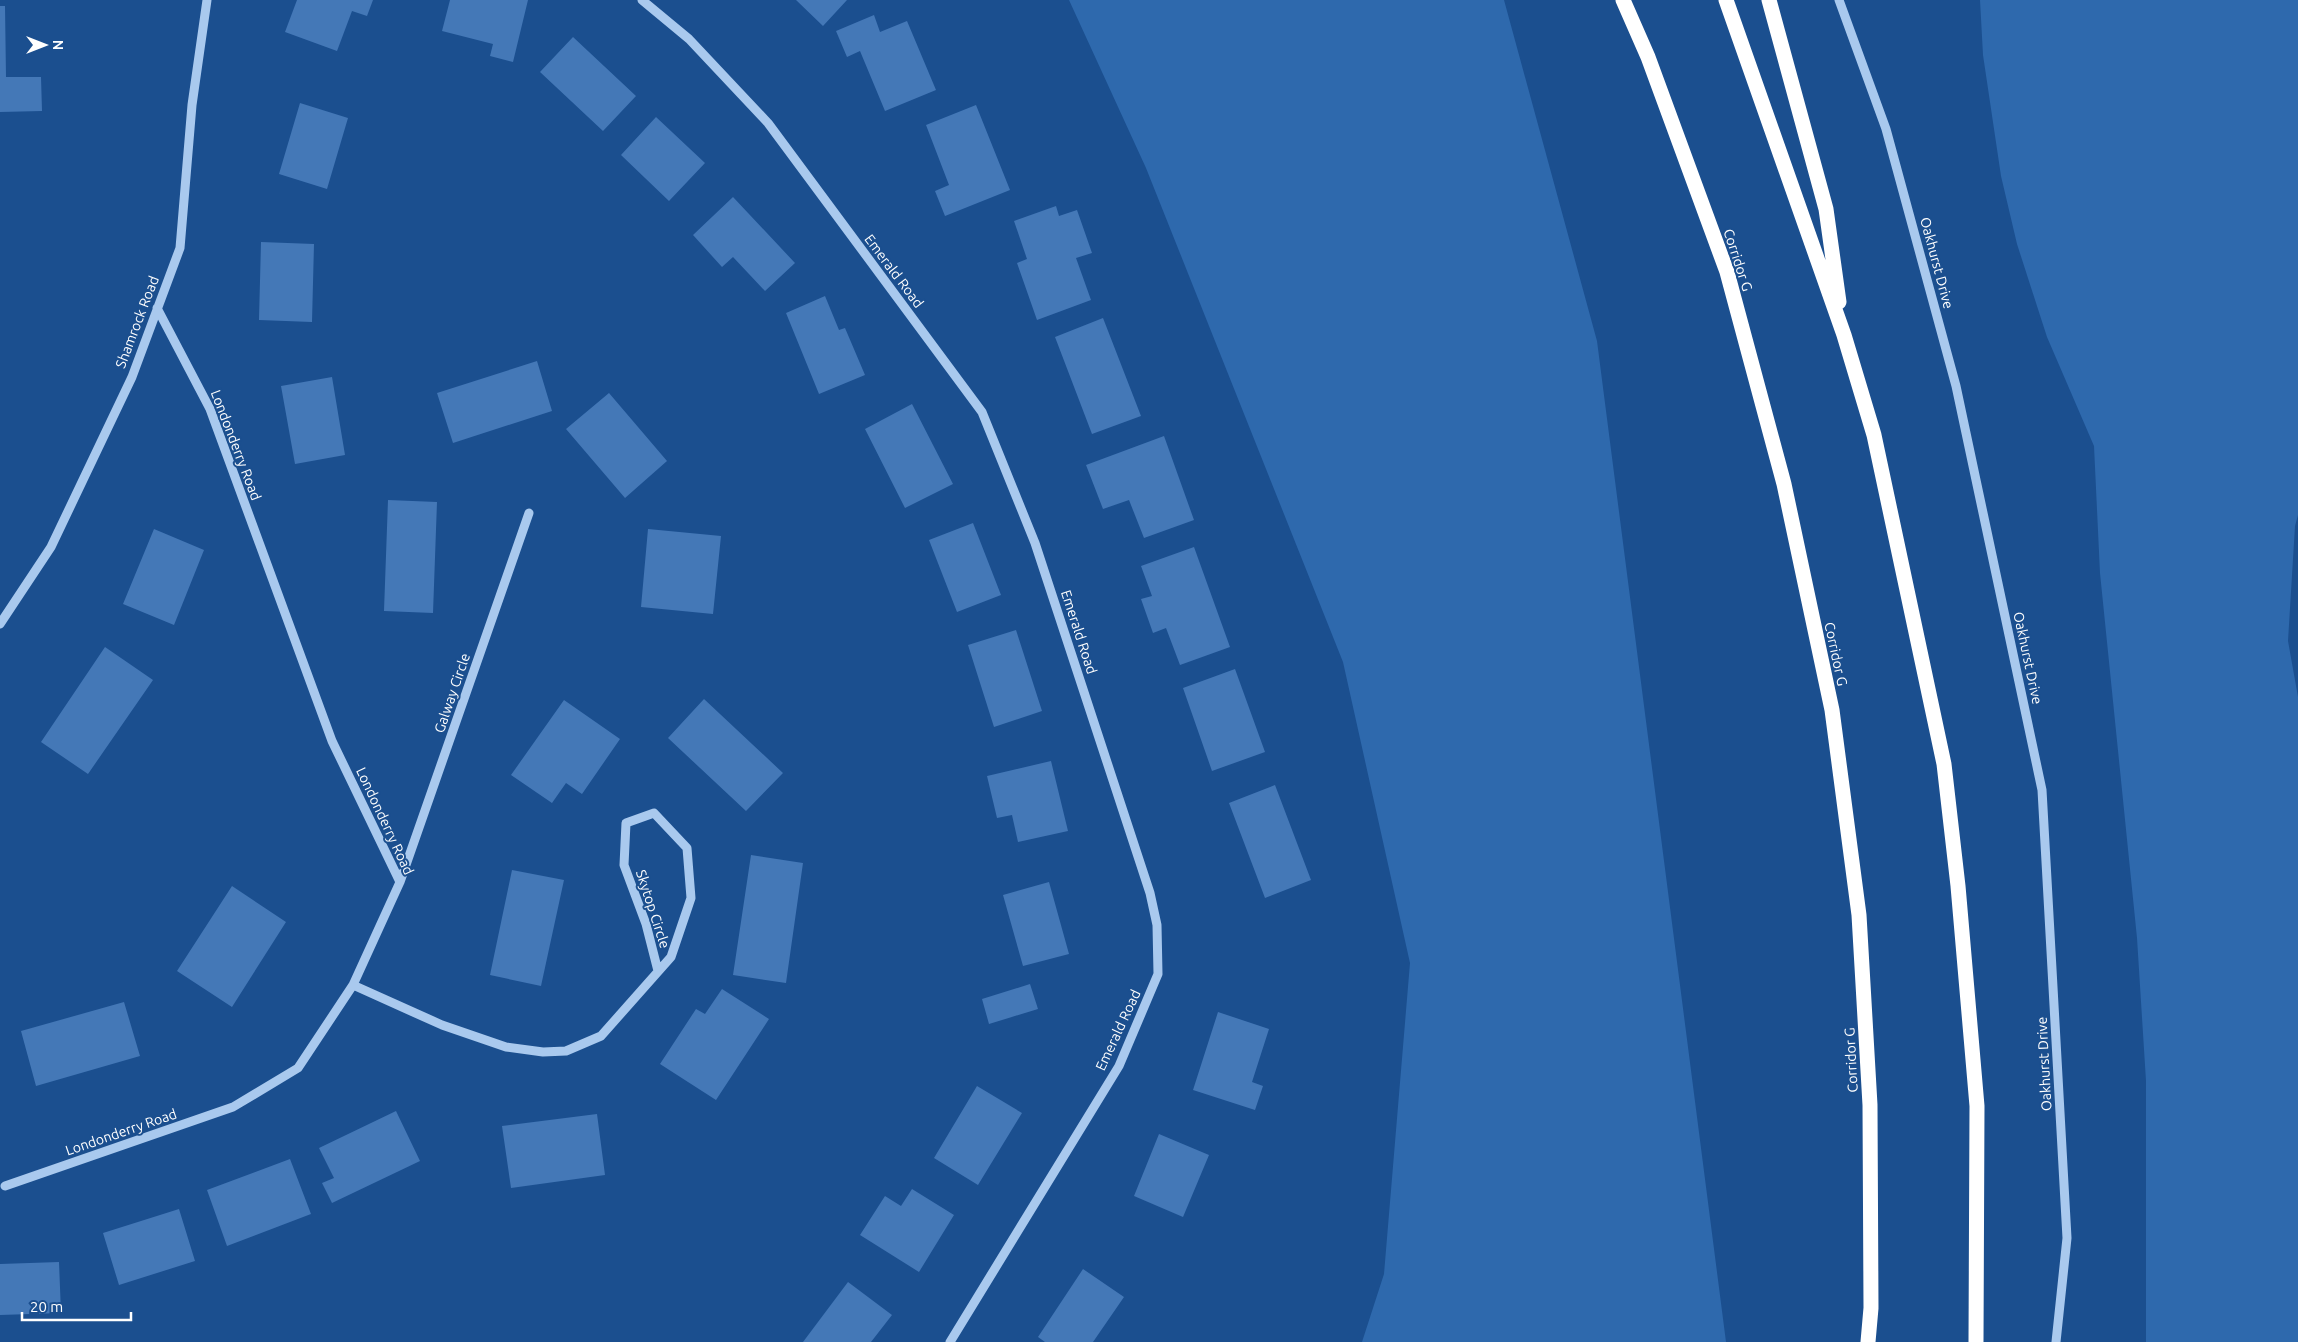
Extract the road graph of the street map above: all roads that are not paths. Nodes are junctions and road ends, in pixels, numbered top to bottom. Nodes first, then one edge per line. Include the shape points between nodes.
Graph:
1 (207, 0) edge
2 (642, 0) edge
3 (1623, 0) edge
4 (1726, 0) edge
5 (1769, 0) edge
6 (1839, 0) edge
7 (158, 308) junction
8 (1844, 335) junction
9 (529, 513) dead end
10 (0, 624) edge
11 (400, 882) junction
12 (658, 971) junction
13 (353, 985) junction
14 (5, 1186) dead end
15 (950, 1342) edge
16 (1868, 1342) edge
17 (1976, 1342) edge
18 (2056, 1342) edge

1 - 7 street, Shamrock Road via 192,105 180,248
2 - 15 street, Emerald Road via 689,39 768,123 982,412 1035,543 1152,901 1157,925 1158,974 1119,1066
3 - 16 highway, Corridor G via 1648,57 1727,272 1784,484 1832,710 1859,915 1870,1105 1871,1308
4 - 8 highway
5 - 8 highway via 1826,209
6 - 18 street, Oakhurst Drive via 1886,129 1956,386 2042,790 2067,1238
7 - 10 street, Shamrock Road via 132,377 51,547
7 - 11 street, Londonderry Road via 210,410 332,741
8 - 17 highway via 1874,435 1944,764 1977,1106
9 - 11 street, Galway Circle
11 - 13 street, Londonderry Road
12 - 12 street, Skytop Circle via 671,957 691,898 687,848 654,814 626,824 624,865 646,924
12 - 13 street, Skytop Circle via 601,1036 566,1051 543,1052 506,1047 442,1025
13 - 14 street, Londonderry Road via 298,1068 233,1107

